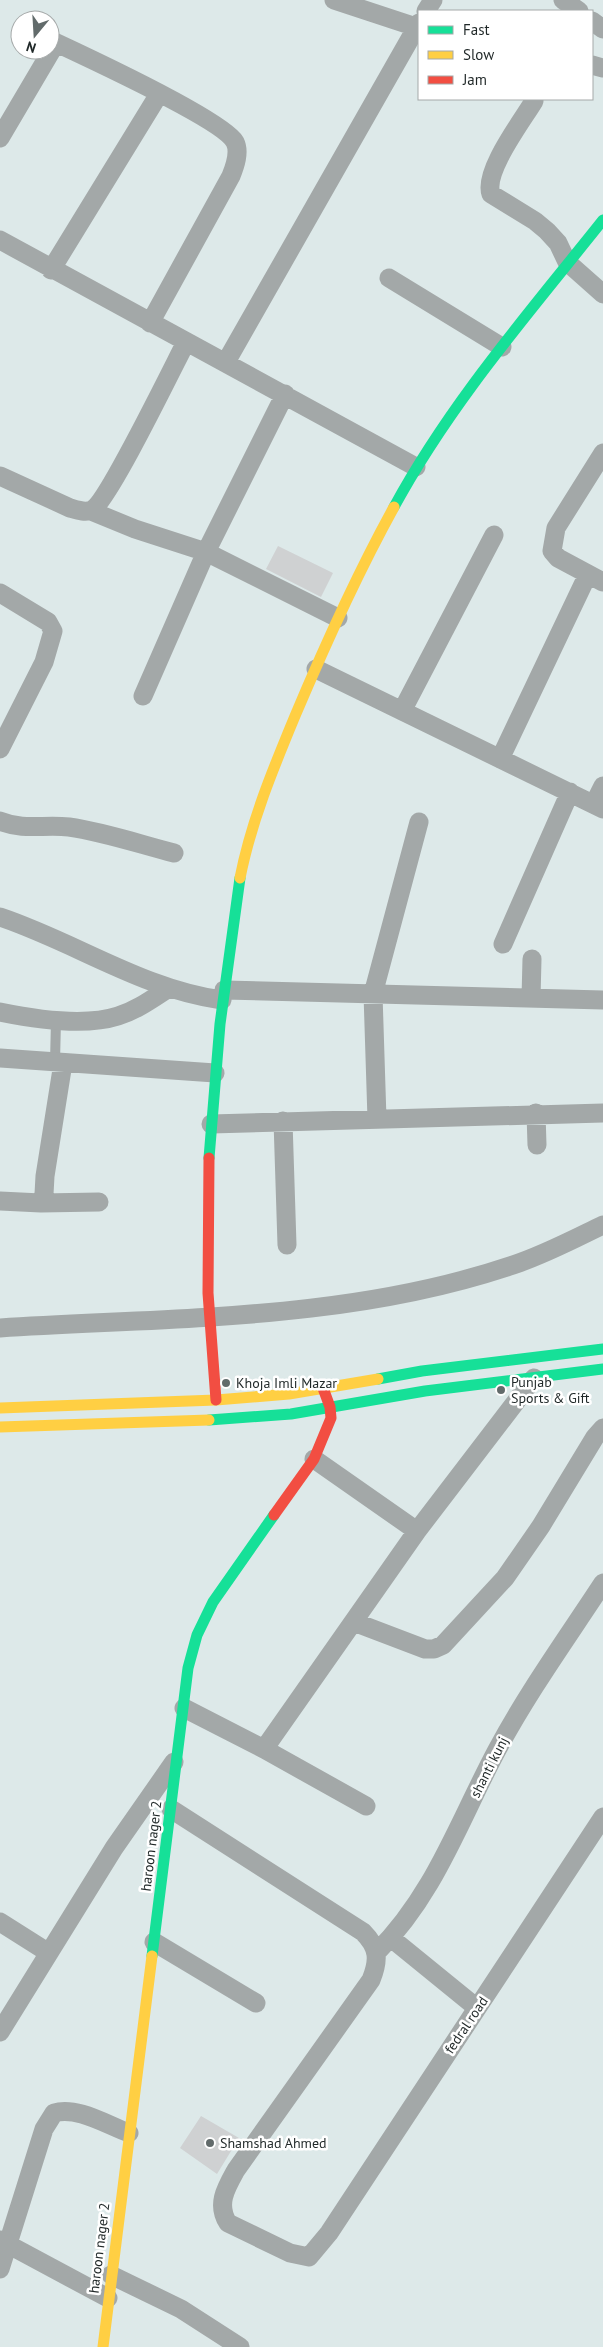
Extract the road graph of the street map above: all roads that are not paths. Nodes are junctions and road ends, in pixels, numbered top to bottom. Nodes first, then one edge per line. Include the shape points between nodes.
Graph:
1 (334, 0) edge
2 (563, 0) edge
3 (578, 10) edge
4 (418, 21) edge
5 (418, 26) edge
6 (60, 44) edge
7 (43, 60) edge
8 (158, 94) junction
9 (534, 101) dead end
10 (0, 138) edge
11 (603, 220) edge
12 (2, 245) edge
13 (567, 262) junction
14 (51, 270) junction
15 (389, 278) dead end
16 (603, 294) edge
17 (150, 323) junction
18 (186, 342) junction
19 (502, 347) junction
20 (226, 362) junction
21 (285, 394) junction
22 (603, 453) edge
23 (416, 467) junction
24 (0, 476) edge
25 (91, 511) junction
26 (494, 535) dead end
27 (206, 552) junction
28 (595, 578) edge
29 (0, 593) edge
30 (338, 618) junction
31 (316, 669) junction
32 (143, 696) dead end
33 (402, 711) junction
34 (0, 749) edge
35 (500, 758) junction
36 (603, 786) edge
37 (570, 792) junction
38 (599, 806) edge
39 (0, 821) edge
40 (418, 822) dead end
41 (174, 853) dead end
42 (0, 917) edge
43 (504, 944) dead end
44 (532, 959) dead end
45 (169, 988) junction
46 (373, 994) junction
47 (223, 995) junction
48 (531, 998) junction
49 (603, 1000) edge
50 (0, 1012) edge
51 (56, 1020) junction
52 (0, 1058) edge
53 (59, 1062) junction
54 (215, 1073) junction
55 (536, 1113) junction
56 (603, 1113) edge
57 (377, 1118) junction
58 (283, 1122) junction
59 (211, 1124) junction
60 (536, 1146) dead end
61 (0, 1201) edge
62 (99, 1202) dead end
63 (41, 1203) junction
64 (603, 1224) edge
65 (287, 1245) dead end
66 (208, 1318) junction
67 (0, 1328) edge
68 (603, 1349) edge
69 (603, 1369) edge
70 (534, 1378) junction
71 (324, 1388) junction
72 (216, 1400) junction
73 (330, 1407) junction
74 (0, 1408) edge
75 (0, 1427) edge
76 (603, 1428) edge
77 (314, 1459) junction
78 (417, 1532) junction
79 (603, 1582) edge
80 (354, 1622) junction
81 (184, 1708) junction
82 (264, 1749) junction
83 (178, 1757) junction
84 (366, 1806) dead end
85 (171, 1809) junction
86 (603, 1817) edge
87 (0, 1922) edge
88 (392, 1938) junction
89 (154, 1942) junction
90 (377, 1952) junction
91 (49, 1953) junction
92 (256, 2003) dead end
93 (477, 2008) junction
94 (0, 2032) edge
95 (129, 2133) junction
96 (4, 2242) edge
97 (0, 2270) edge
98 (111, 2275) junction
99 (108, 2298) junction
100 (103, 2347) edge
101 (240, 2347) edge

1 - 4 street
2 - 3 street
5 - 20 street
6 - 8 street
7 - 10 street
8 - 14 street
8 - 17 street via 226,132 236,143 237,158 231,176
9 - 13 street via 492,171 489,188 497,200 547,231 558,243
11 - 13 main road
12 - 14 street
13 - 16 street
13 - 19 main road
14 - 17 street
15 - 19 street
17 - 18 street
18 - 20 street
18 - 25 street via 99,504
19 - 23 main road
20 - 21 street
21 - 23 street
21 - 27 street
22 - 28 street via 556,528 552,551 558,558
23 - 30 main road
24 - 25 street via 70,508
25 - 27 street
26 - 33 street
27 - 30 street
27 - 32 street
28 - 35 street
29 - 34 street via 44,618 53,631 44,662
30 - 31 main road
31 - 33 street
31 - 47 main road via 249,840
33 - 35 street
35 - 37 street
36 - 38 street
37 - 38 street
37 - 43 street
39 - 41 street via 18,827 50,825 97,832
40 - 46 street
42 - 45 street
44 - 48 street
45 - 47 street via 197,996
45 - 51 street via 141,1006 116,1016
46 - 47 street
46 - 48 street
46 - 57 street
47 - 54 main road
48 - 49 street
50 - 51 street
51 - 53 lane
52 - 53 street
53 - 54 street
53 - 63 street
54 - 59 main road
55 - 56 street
55 - 57 street
55 - 60 street
57 - 58 street
58 - 59 street
58 - 65 street
59 - 66 main road via 206,1206
61 - 63 street
62 - 63 street
64 - 66 street via 515,1265 435,1288 346,1304
66 - 67 street
66 - 72 main road
68 - 71 main road via 422,1371
69 - 70 main road
70 - 73 main road
70 - 78 street
71 - 72 main road
71 - 73 main road, haroon nager 2
72 - 74 main road
73 - 75 main road via 217,1420
73 - 77 main road, haroon nager 2 via 331,1418
76 - 80 street via 505,1578 444,1645 434,1650 425,1649
77 - 78 street
77 - 81 main road, haroon nager 2 via 214,1602 197,1636 188,1668
78 - 80 street
79 - 88 street, shanti kunj via 527,1698 423,1896
80 - 82 street
81 - 82 street
81 - 83 main road, haroon nager 2
82 - 84 street
83 - 85 main road, haroon nager 2
83 - 91 street via 114,1848
85 - 89 main road, haroon nager 2
85 - 90 street via 362,1932 373,1942
86 - 93 street, fedral road
87 - 91 street
88 - 90 street, shanti kunj
88 - 93 street
89 - 92 street
89 - 95 main road, haroon nager 2
90 - 93 street, fedral road via 371,1980 226,2188 222,2202 228,2223 300,2257 309,2257 329,2233
91 - 94 street
95 - 96 street via 76,2113 63,2110 54,2113 44,2130
95 - 98 main road, haroon nager 2
96 - 97 street
96 - 99 street
98 - 99 main road, haroon nager 2
98 - 101 street via 181,2309
99 - 100 main road, haroon nager 2

